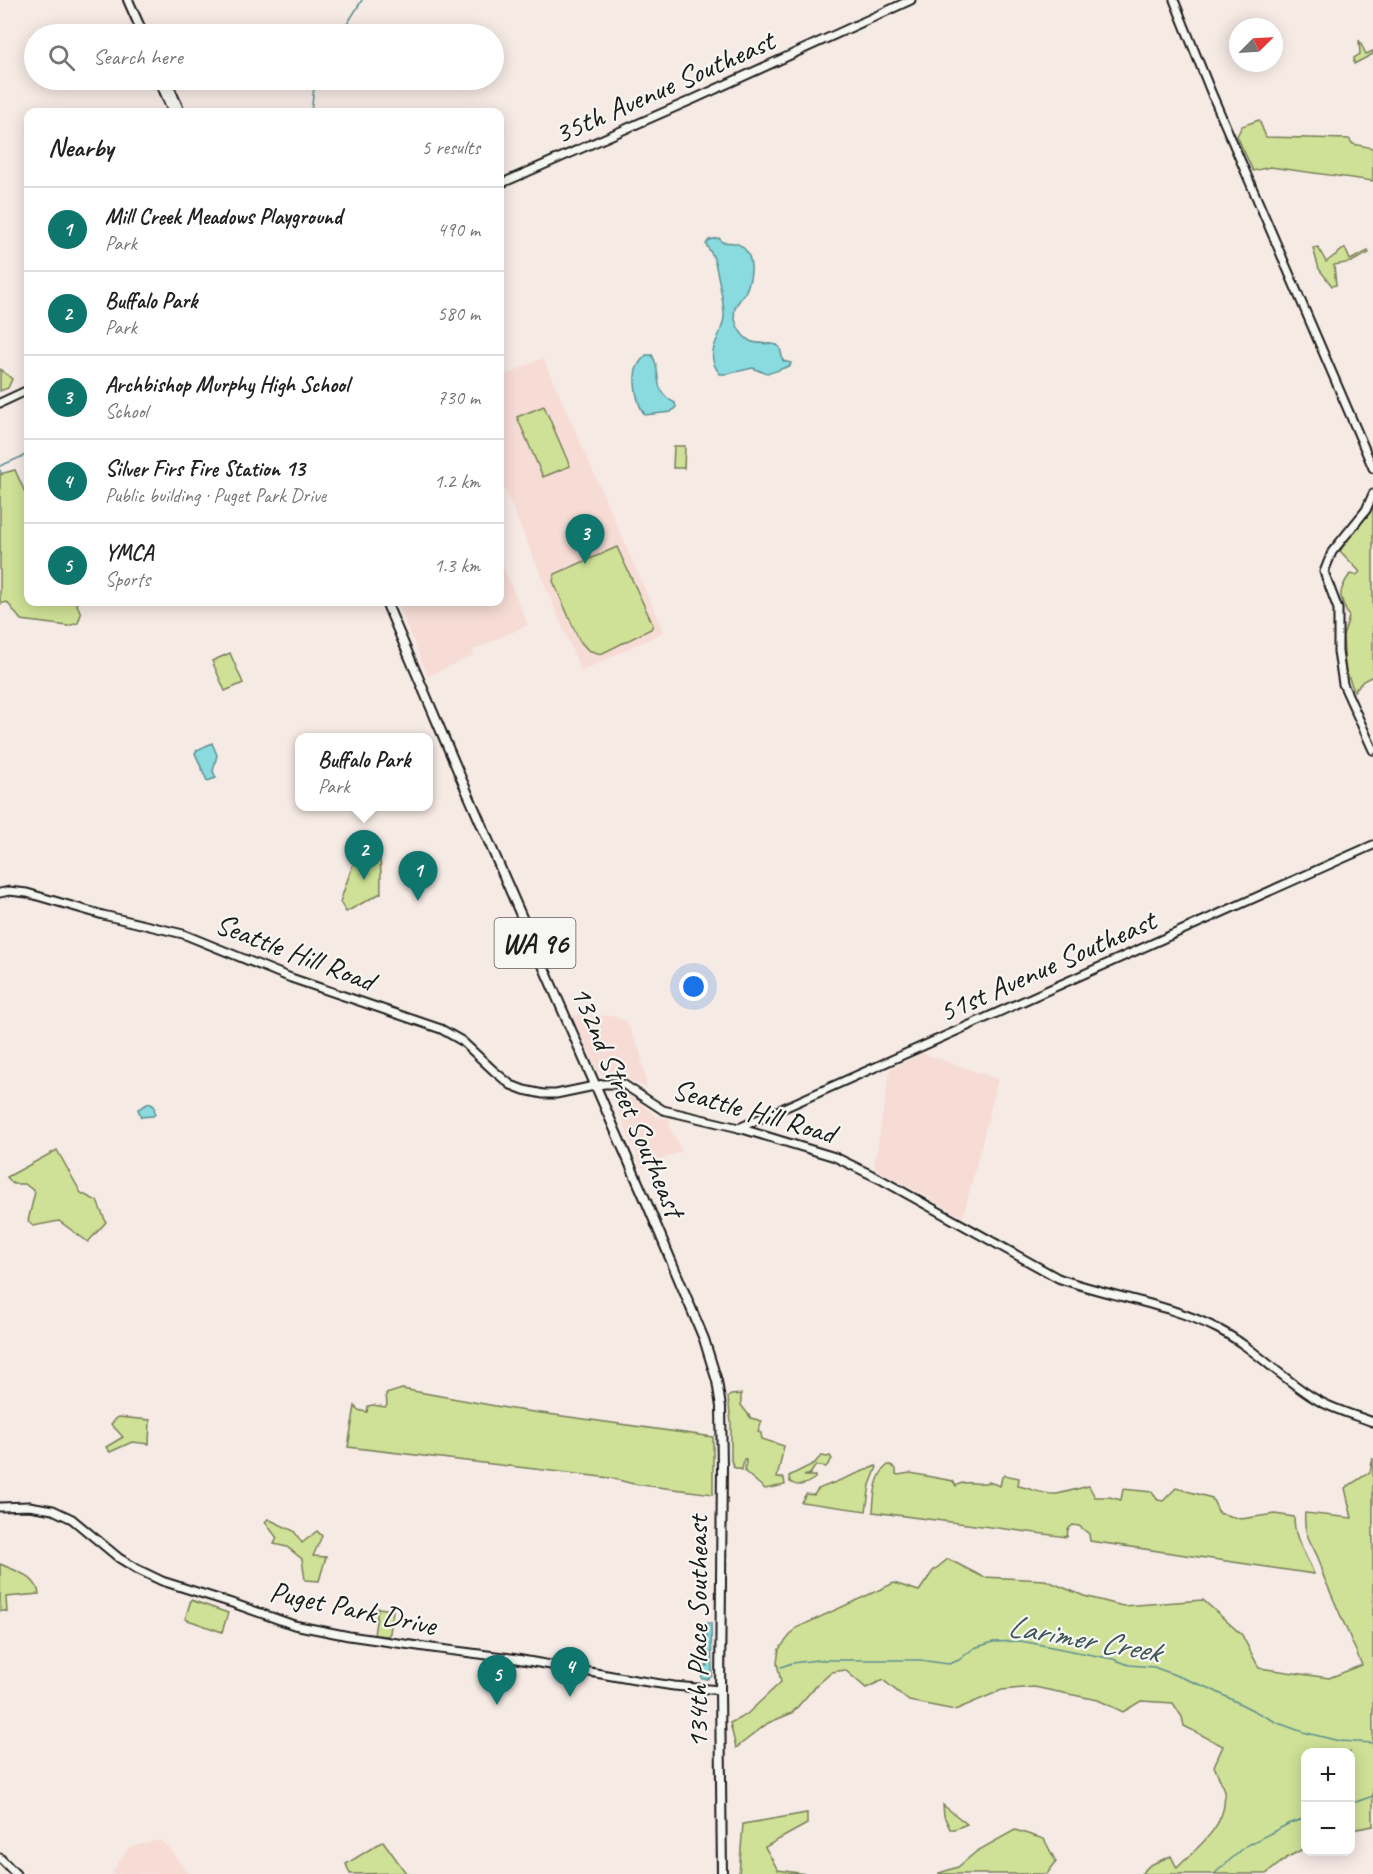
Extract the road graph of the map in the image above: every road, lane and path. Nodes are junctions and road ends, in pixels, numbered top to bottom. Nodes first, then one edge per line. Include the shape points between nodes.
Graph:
1 (128, 0) edge
2 (911, 0) edge
3 (1174, 0) edge
4 (139, 24) edge
5 (164, 90) edge
6 (170, 90) edge
7 (173, 108) edge
8 (176, 108) edge
9 (504, 182) edge
10 (24, 392) edge
11 (0, 403) edge
12 (1373, 468) edge
13 (1373, 494) edge
14 (388, 606) edge
15 (1373, 750) edge
16 (1373, 845) edge
17 (0, 893) edge
18 (595, 1085) junction
19 (739, 1128) junction
20 (718, 1390) joint
21 (1373, 1422) edge
22 (0, 1507) edge
23 (720, 1690) junction
24 (0, 1858) edge
25 (16, 1874) edge
26 (722, 1874) edge

1 - 4 main road
2 - 9 street, 35th Avenue Southeast
3 - 12 street
5 - 7 main road
6 - 8 main road
10 - 11 street
13 - 15 street via 1366,510 1332,552 1324,572 1338,609 1338,652 1344,684
14 - 18 main road, 132nd Street Southeast / WA 96
16 - 19 street, 51st Avenue Southeast
17 - 18 street, Seattle Hill Road via 27,893 183,934 291,978 441,1029 462,1041 511,1085 524,1090 556,1094
18 - 19 street, Seattle Hill Road via 623,1084 663,1110
18 - 20 main road, 132nd Street Southeast via 704,1339
19 - 21 street, Seattle Hill Road via 835,1157 1058,1278 1193,1317 1238,1340 1316,1400
20 - 23 main road, 134th Place Southeast via 722,1467
22 - 23 street, Puget Park Drive via 53,1510 72,1519 119,1558 162,1581 294,1625 650,1683
23 - 26 main road, 134th Place Southeast
24 - 25 street

